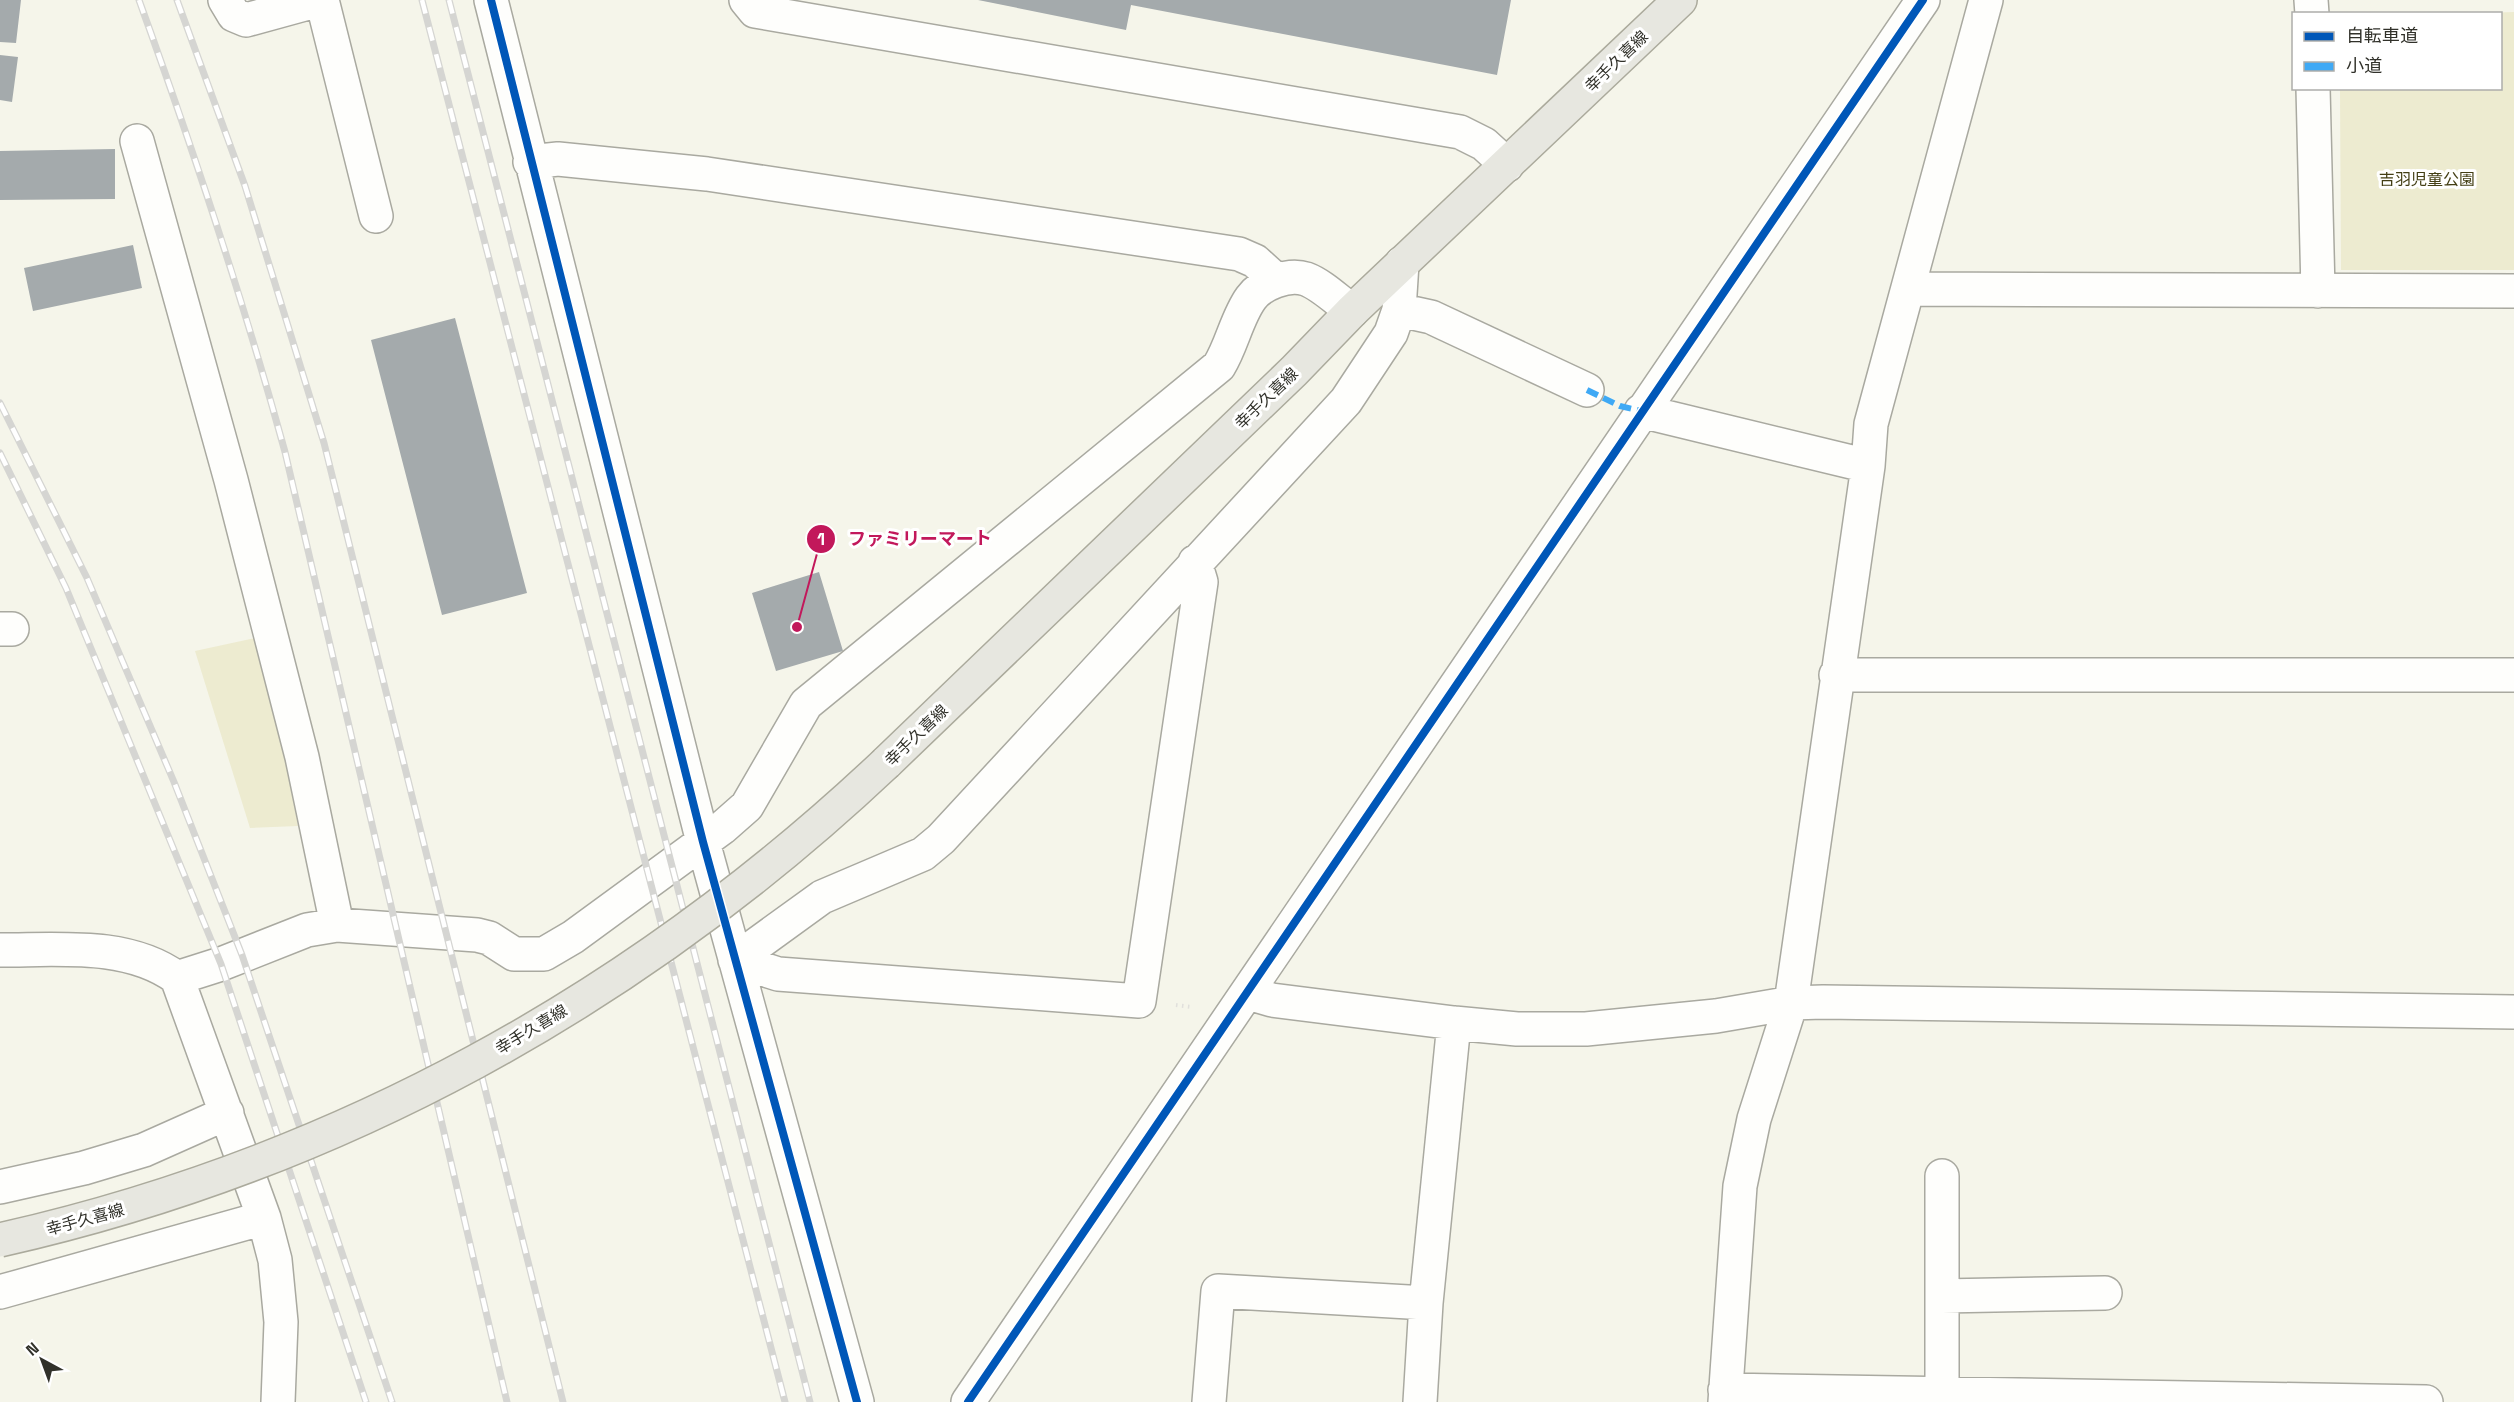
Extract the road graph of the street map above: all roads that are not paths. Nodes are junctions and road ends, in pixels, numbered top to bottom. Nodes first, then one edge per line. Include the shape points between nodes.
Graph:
1 (225, 0) edge
2 (321, 0) edge
3 (491, 0) edge
4 (746, 0) edge
5 (1680, 0) edge
6 (1923, 0) edge
7 (1986, 0) edge
8 (2313, 90) edge
9 (136, 141) dead end
10 (530, 162) junction
11 (1507, 165) junction
12 (376, 216) dead end
13 (1402, 263) junction
14 (1276, 280) junction
15 (1909, 289) junction
16 (2318, 291) junction
17 (2514, 291) edge
18 (1399, 310) junction
19 (1352, 311) junction
20 (1587, 390) dead end
21 (1641, 411) junction
22 (1868, 466) junction
23 (1195, 562) junction
24 (1836, 675) junction
25 (2514, 675) edge
26 (703, 842) junction
27 (337, 925) junction
28 (0, 950) edge
29 (735, 960) junction
30 (177, 978) junction
31 (1791, 1003) junction
32 (1240, 1005) junction
33 (2514, 1012) edge
34 (1454, 1023) junction
35 (227, 1113) junction
36 (1942, 1176) dead end
37 (0, 1187) edge
38 (264, 1218) junction
39 (0, 1240) edge
40 (0, 1292) edge
41 (2105, 1293) dead end
42 (1942, 1296) junction
43 (1426, 1303) junction
44 (1942, 1393) junction
45 (1725, 1396) edge
46 (278, 1402) edge
47 (856, 1402) edge
48 (968, 1402) edge
49 (1209, 1402) edge
50 (1420, 1402) edge
51 (2426, 1402) edge

1 - 2 street via 234,15 246,20
2 - 12 street
3 - 10 street
4 - 11 street via 755,11 1460,132 1484,144
5 - 11 main road, 幸手久喜線
6 - 21 street
7 - 15 street
8 - 16 street
9 - 27 street via 237,503 302,757
10 - 14 street via 558,159 707,174 1239,254 1255,261
10 - 26 street
11 - 13 main road, 幸手久喜線
13 - 18 street
13 - 19 main road, 幸手久喜線
14 - 19 street via 1306,279
14 - 26 street via 1251,297 1220,366 806,704 747,806
15 - 16 street
15 - 22 street via 1871,424
16 - 17 street
18 - 20 street via 1431,317
18 - 23 street via 1391,333 1346,401
19 - 39 main road, 幸手久喜線, bridge via 1294,371 801,841 634,964 471,1066 361,1121 229,1174 84,1220
21 - 22 street
21 - 32 street
22 - 24 street
23 - 29 street via 932,847 822,897
23 - 29 street via 1201,582 1139,1001 778,974
24 - 25 street
24 - 31 street
26 - 27 street via 544,954 514,954 477,935
26 - 29 street
27 - 30 street via 308,930
28 - 30 street via 78,950 135,956 159,965
29 - 47 street
30 - 35 street
31 - 33 street
31 - 34 street via 1716,1016 1586,1029 1517,1029
31 - 45 street via 1754,1119 1740,1186
32 - 34 street via 1272,1000
32 - 48 street
34 - 43 street
35 - 37 street via 144,1150
35 - 38 street
36 - 42 street
38 - 40 street
38 - 46 street via 275,1260 281,1322
41 - 42 street
42 - 44 street
43 - 49 street via 1218,1291
43 - 50 street
44 - 45 street
44 - 51 street

